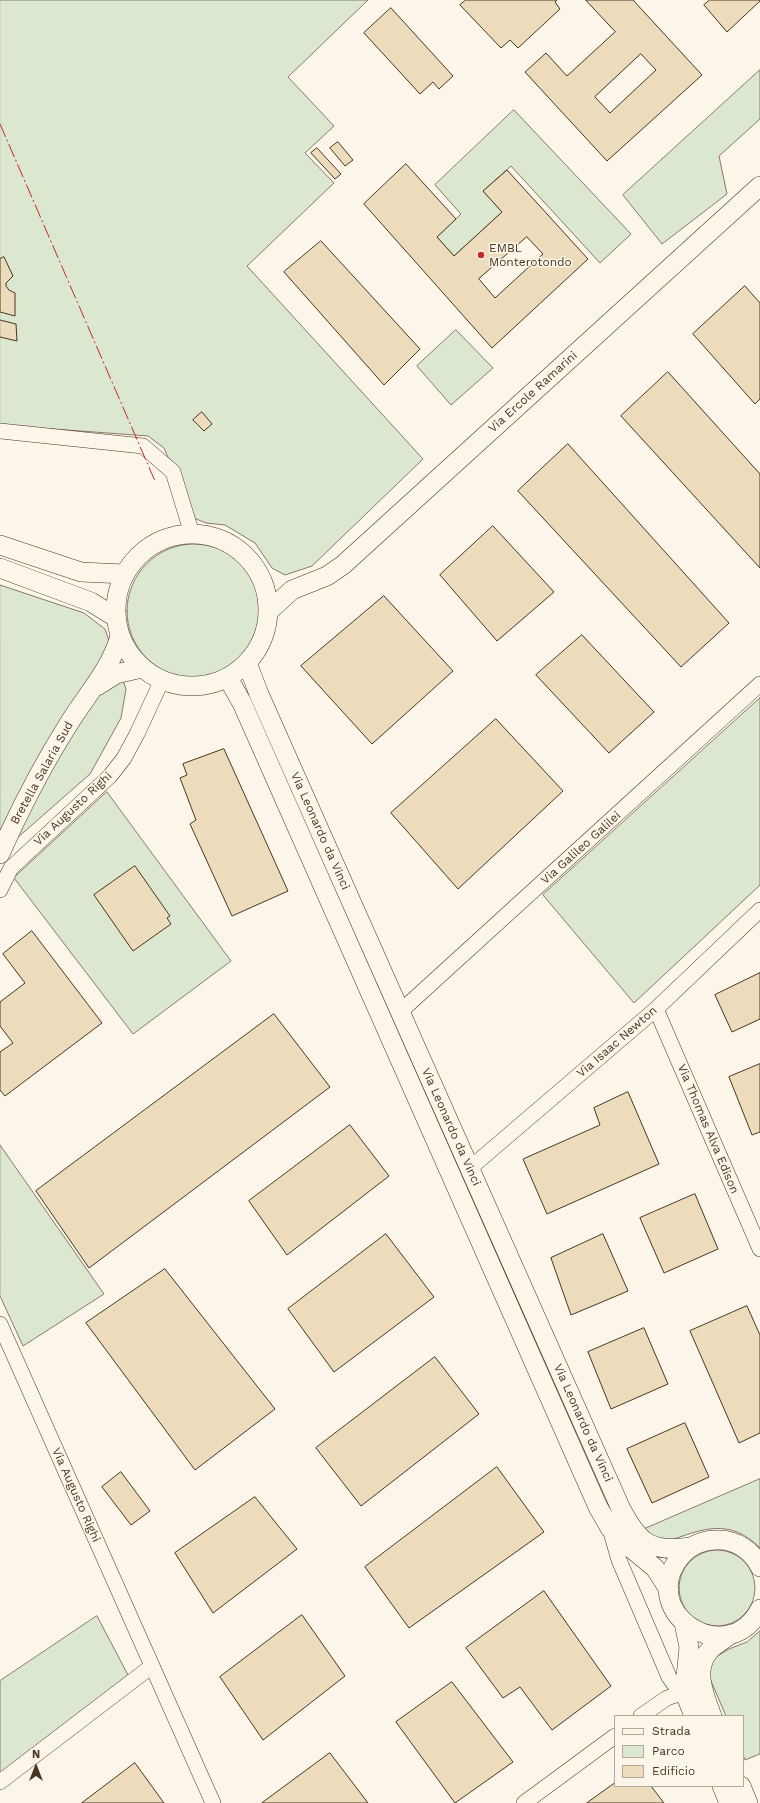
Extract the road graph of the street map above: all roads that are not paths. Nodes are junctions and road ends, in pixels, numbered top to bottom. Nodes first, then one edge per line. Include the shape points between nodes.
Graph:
1 (760, 186) edge
2 (0, 431) edge
3 (192, 534) junction
4 (0, 544) edge
5 (0, 568) edge
6 (124, 574) junction
7 (259, 574) junction
8 (299, 586) junction
9 (268, 612) junction
10 (115, 617) junction
11 (120, 636) junction
12 (247, 664) junction
13 (142, 668) junction
14 (228, 678) junction
15 (162, 680) junction
16 (760, 684) edge
17 (89, 694) junction
18 (0, 854) edge
19 (0, 890) edge
20 (760, 910) edge
21 (656, 1009) junction
22 (401, 1011) junction
23 (469, 1169) junction
24 (760, 1249) edge
25 (0, 1324) edge
26 (610, 1528) junction
27 (691, 1547) junction
28 (760, 1565) edge
29 (668, 1590) junction
30 (760, 1609) edge
31 (684, 1623) junction
32 (732, 1634) junction
33 (152, 1666) junction
34 (685, 1689) junction
35 (643, 1715) edge
36 (694, 1715) edge
37 (712, 1715) edge
38 (614, 1737) edge
39 (0, 1782) edge
40 (722, 1787) edge
41 (741, 1787) edge
42 (213, 1803) edge
43 (524, 1803) edge
44 (729, 1803) edge
45 (748, 1803) edge

1 - 8 main road, Via Ercole Ramarini via 343,565 327,576
2 - 3 street via 142,446 173,472
3 - 6 main road via 171,537 152,545 136,558
3 - 7 main road via 212,537 231,545 247,558
4 - 6 main road via 81,572
5 - 10 main road via 91,602
6 - 10 main road via 117,595
7 - 8 main road, Via Ercole Ramarini via 281,584
7 - 9 main road via 266,593
8 - 9 main road, Via Ercole Ramarini via 286,594
9 - 12 main road via 266,631
10 - 11 main road
11 - 13 main road via 129,654
11 - 17 main road, Bretella Salaria Sud via 108,666
12 - 14 main road
12 - 22 main road, Via Leonardo da Vinci
13 - 15 main road
13 - 17 main road, Bretella Salaria Sud via 116,674
14 - 15 main road via 205,686 181,686
14 - 26 main road, Via Leonardo da Vinci via 245,710 598,1507
15 - 19 street, Via Augusto Righi via 124,758 110,776 14,864
16 - 22 street, Via Galileo Galilei
17 - 18 main road, Bretella Salaria Sud via 64,730 26,798
20 - 21 street, Via Isaac Newton
21 - 23 street, Via Isaac Newton
21 - 24 street, Via Thomas Alva Edison
22 - 23 main road, Via Leonardo da Vinci
23 - 27 main road, Via Leonardo da Vinci via 632,1529 640,1540 650,1546 665,1549
25 - 33 street, Via Augusto Righi
26 - 29 main road, Via Leonardo da Vinci via 656,1568
26 - 34 street, Via Leonardo da Vinci via 619,1560 669,1677 674,1684
27 - 28 main road via 709,1541 728,1541 746,1550
27 - 29 main road via 676,1561
29 - 31 main road, Via Leonardo da Vinci via 673,1608
30 - 32 main road via 750,1622
31 - 32 main road via 711,1636
31 - 34 main road via 688,1647
32 - 37 main road via 711,1649 702,1663 701,1680
33 - 39 street
33 - 42 street, Via Augusto Righi
34 - 35 street
34 - 36 main road
38 - 43 street
40 - 44 main road
41 - 45 main road

